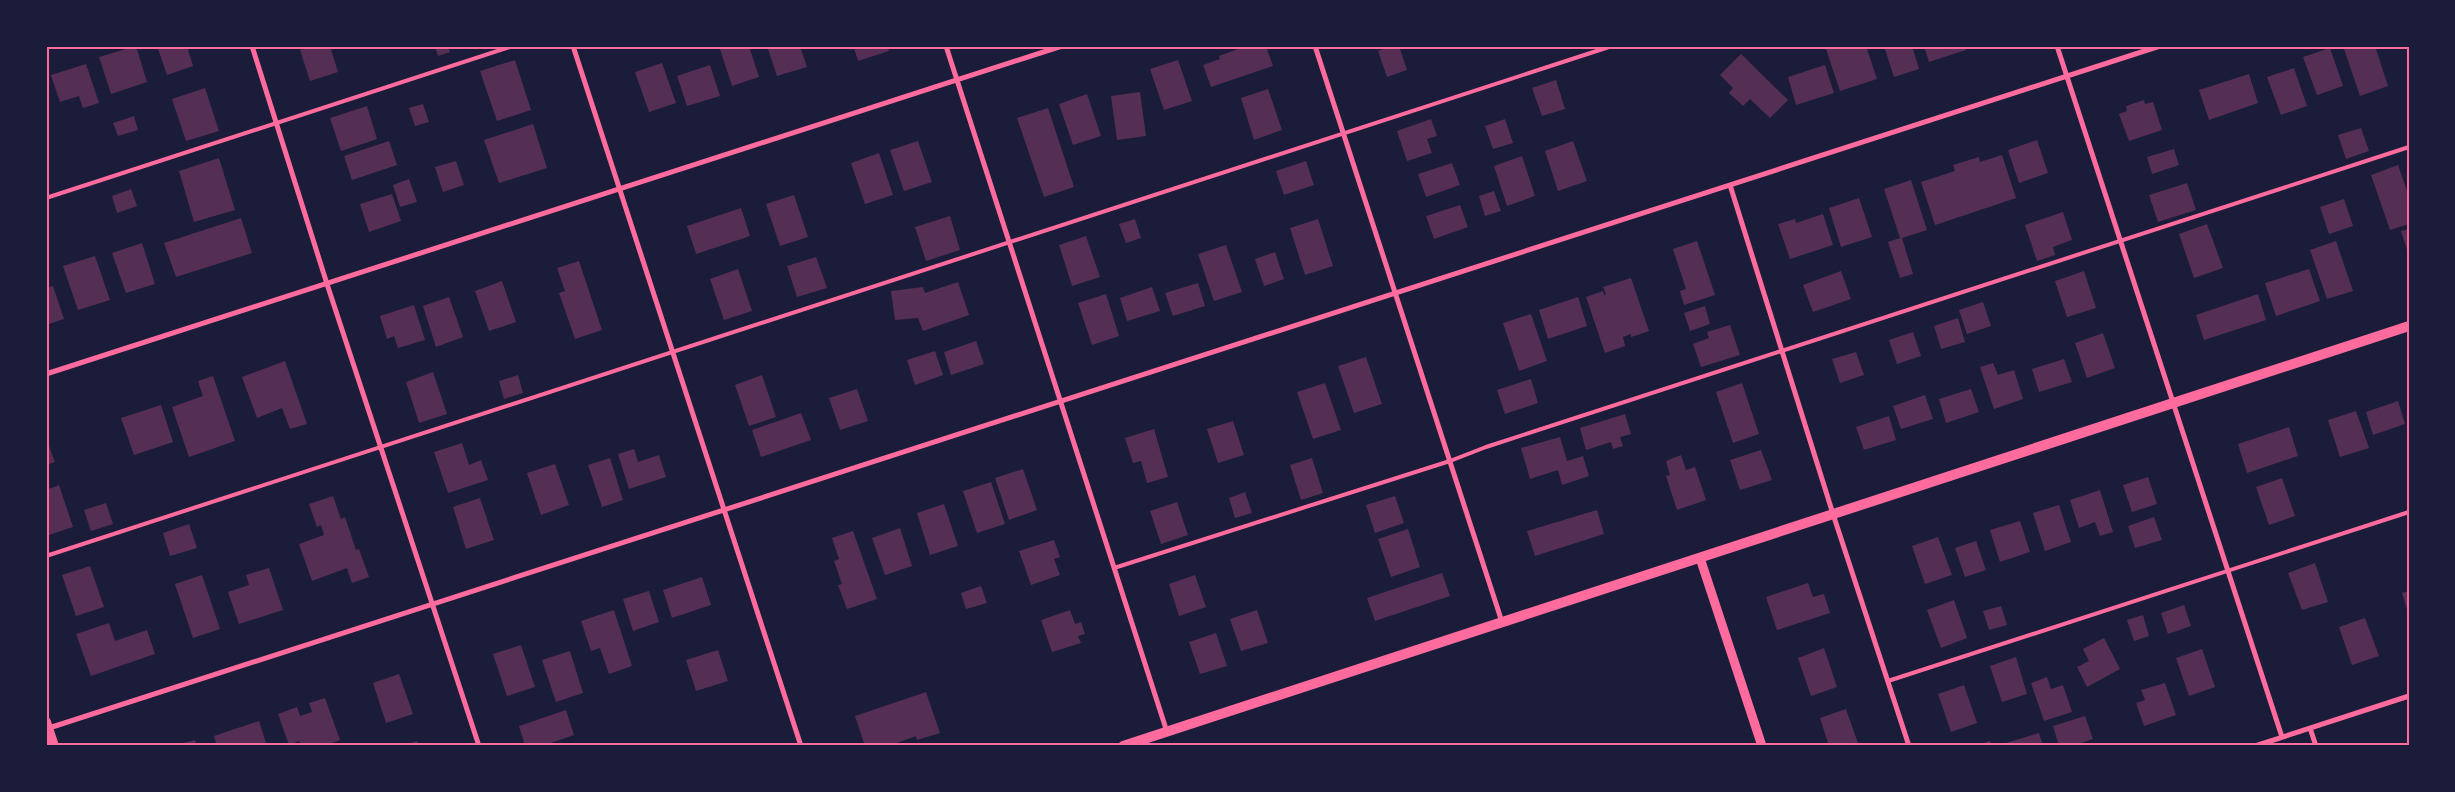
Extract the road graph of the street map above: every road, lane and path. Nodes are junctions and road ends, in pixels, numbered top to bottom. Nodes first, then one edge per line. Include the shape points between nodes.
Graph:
1 (252, 46) edge
2 (513, 46) edge
3 (573, 46) edge
4 (946, 46) edge
5 (1062, 46) edge
6 (1315, 46) edge
7 (1612, 46) edge
8 (2058, 46) edge
9 (2160, 46) edge
10 (2067, 76) junction
11 (957, 80) junction
12 (277, 123) junction
13 (1343, 134) junction
14 (2409, 147) edge
15 (1730, 185) junction
16 (620, 190) junction
17 (46, 198) edge
18 (1010, 242) junction
19 (2121, 242) junction
20 (327, 284) junction
21 (1395, 293) junction
22 (2409, 326) edge
23 (672, 352) junction
24 (1782, 352) junction
25 (46, 374) edge
26 (1060, 401) junction
27 (2174, 403) junction
28 (382, 447) junction
29 (1450, 461) junction
30 (724, 510) junction
31 (2409, 512) edge
32 (1833, 514) junction
33 (46, 556) edge
34 (1700, 558) junction
35 (1114, 568) junction
36 (2228, 570) junction
37 (434, 604) junction
38 (1502, 622) junction
39 (1888, 681) junction
40 (2409, 696) edge
41 (47, 725) edge
42 (2310, 728) junction
43 (1167, 732) junction
44 (2282, 737) junction
45 (54, 746) edge
46 (479, 746) edge
47 (801, 746) edge
48 (1123, 746) edge
49 (1762, 746) edge
50 (1909, 746) edge
51 (2255, 746) edge
52 (2316, 746) edge

1 - 12 street
2 - 12 lane
3 - 16 street
4 - 11 street
5 - 11 street
6 - 13 street
7 - 13 lane
8 - 10 street
9 - 10 street
10 - 15 street
10 - 19 street
11 - 16 street
11 - 18 street
12 - 17 lane
12 - 20 street
13 - 18 lane
13 - 21 street
14 - 19 lane
15 - 21 street
15 - 24 street
16 - 20 street
16 - 23 street
18 - 23 lane
18 - 26 street
19 - 24 lane
19 - 27 street
20 - 25 street
20 - 28 street
21 - 26 street
21 - 29 street
22 - 27 main road
23 - 28 lane
23 - 30 street
24 - 29 lane
24 - 32 street
26 - 30 street
26 - 35 street
27 - 32 main road
27 - 36 street
28 - 33 lane
28 - 37 street
29 - 35 lane
29 - 38 street
30 - 37 street
30 - 47 street
31 - 36 lane
32 - 34 main road
32 - 39 street
34 - 38 main road
34 - 49 street
35 - 43 street
36 - 39 lane
36 - 44 street
37 - 41 street
37 - 46 street
38 - 43 main road
39 - 50 street
40 - 42 street
41 - 45 main road
42 - 44 street
42 - 52 street
43 - 48 main road
44 - 51 street

